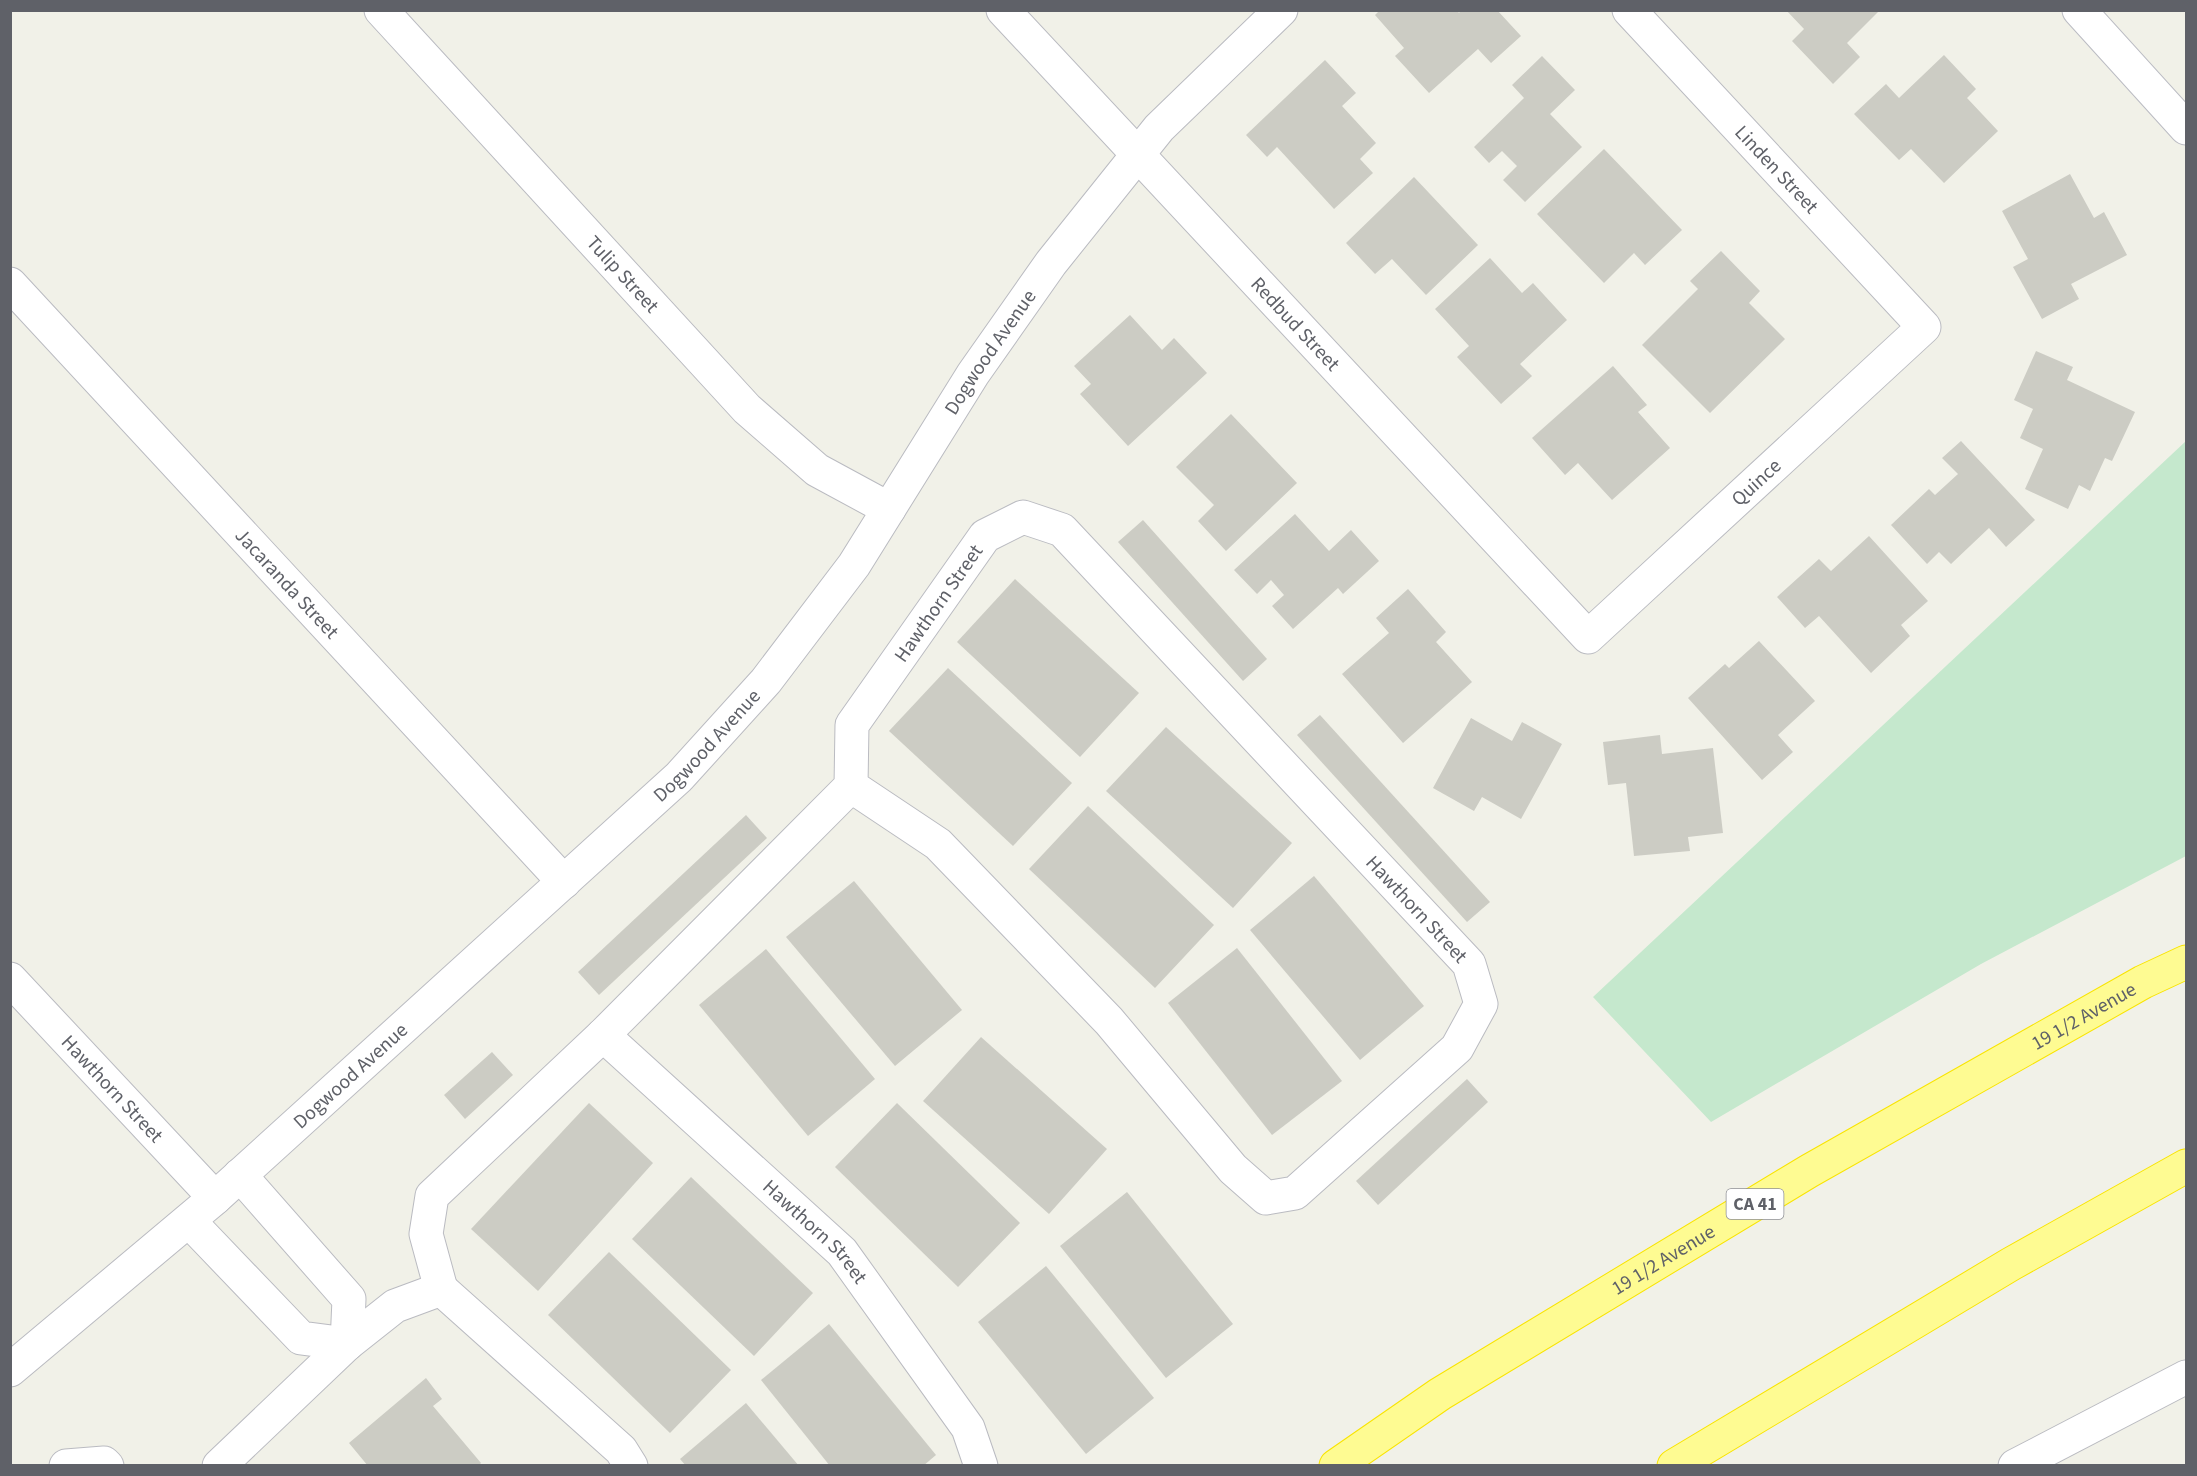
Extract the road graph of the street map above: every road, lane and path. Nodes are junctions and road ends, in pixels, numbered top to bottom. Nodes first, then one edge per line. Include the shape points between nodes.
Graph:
1 (381, 10) edge
2 (1003, 10) edge
3 (1281, 10) edge
4 (1629, 10) edge
5 (2079, 10) edge
6 (2187, 128) edge
7 (1138, 155) junction
8 (10, 284) edge
9 (1924, 327) joint
10 (889, 509) junction
11 (1588, 637) joint
12 (851, 786) junction
13 (564, 882) junction
14 (2187, 962) edge
15 (10, 979) edge
16 (603, 1035) junction
17 (2187, 1166) edge
18 (240, 1175) junction
19 (215, 1198) junction
20 (189, 1221) junction
21 (441, 1289) junction
22 (347, 1344) junction
23 (10, 1370) edge
24 (2187, 1377) edge
25 (66, 1466) edge
26 (107, 1466) edge
27 (219, 1466) edge
28 (631, 1466) edge
29 (981, 1466) edge
30 (1336, 1466) edge
31 (1674, 1466) edge
32 (2015, 1466) edge

1 - 10 street, Tulip Street via 747,409 817,470
2 - 7 street, Redbud Street
3 - 7 street, Dogwood Avenue via 1159,128
4 - 9 street, Linden Street
5 - 6 street
7 - 10 street, Dogwood Avenue via 1052,263 986,355
7 - 11 street, Redbud Street
8 - 13 street, Jacaranda Street
9 - 11 street, Quince
10 - 13 street, Dogwood Avenue via 854,565 766,681 679,777
12 - 12 street, Hawthorn Street via 938,844 1108,1021 1233,1169 1266,1198 1295,1193 1457,1048 1481,1004 1469,964 1062,530 1023,517 985,536 852,724
12 - 16 street
13 - 18 street, Dogwood Avenue
14 - 30 highway, 19 1/2 Avenue / CA 41 via 2143,982 1809,1171 1440,1394
15 - 19 street, Hawthorn Street
16 - 21 street via 432,1196 426,1234
16 - 29 street, Hawthorn Street via 842,1252 968,1428
17 - 31 highway via 2011,1264
18 - 19 street, Dogwood Avenue
18 - 22 street via 348,1299
19 - 20 street, Dogwood Avenue
20 - 22 street via 301,1338
20 - 23 street, Dogwood Avenue
21 - 22 street via 395,1306
21 - 28 street via 621,1450
22 - 27 street
24 - 32 street
25 - 26 street

